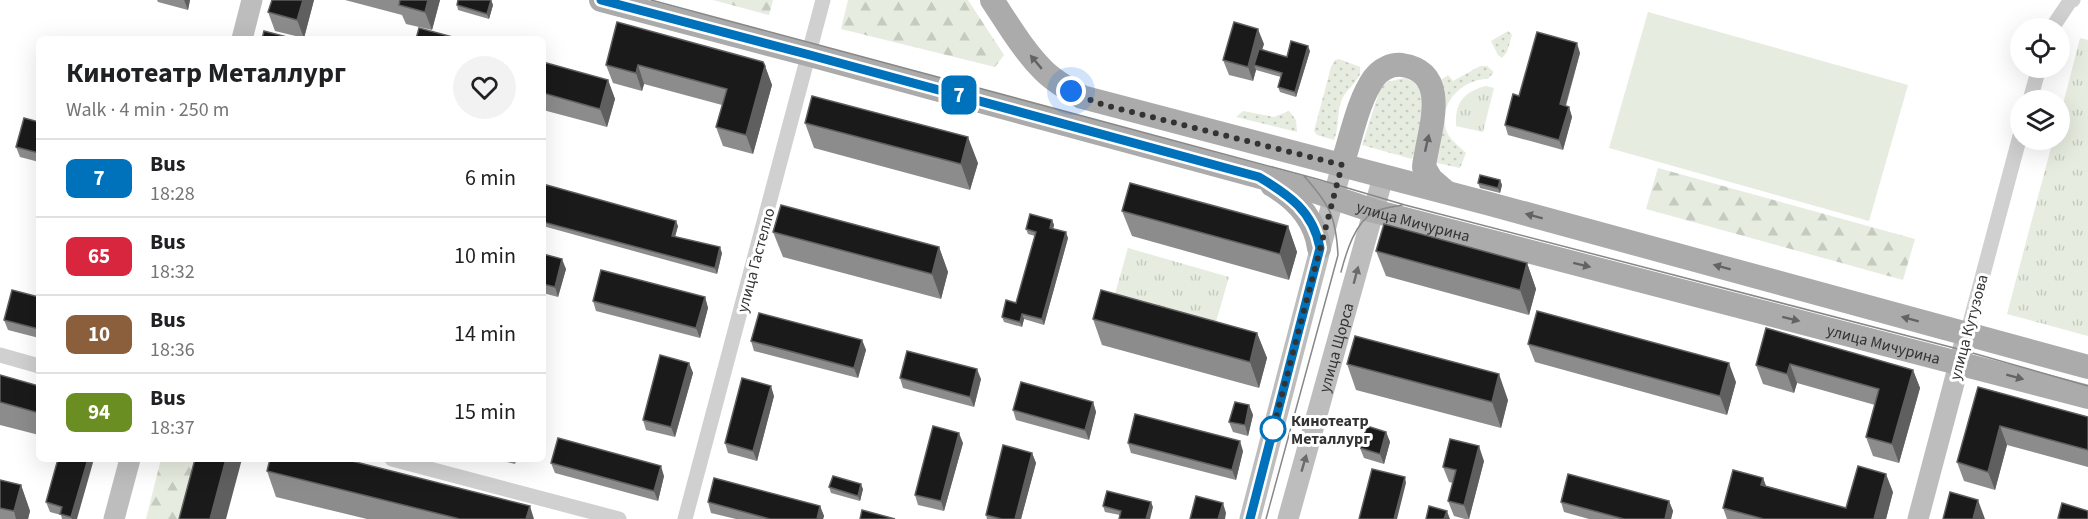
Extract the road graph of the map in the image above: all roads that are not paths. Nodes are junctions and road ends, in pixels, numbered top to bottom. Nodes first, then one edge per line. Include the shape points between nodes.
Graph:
1 (252, 0) edge
2 (601, 0) edge
3 (823, 0) edge
4 (993, 0) edge
5 (2073, 0) edge
6 (2059, 18) edge
7 (243, 36) edge
8 (810, 55) junction
9 (2016, 150) edge
10 (1342, 165) junction
11 (1259, 177) junction
12 (1383, 177) junction
13 (1446, 192) junction
14 (1332, 197) junction
15 (1374, 211) junction
16 (1320, 248) junction
17 (1967, 334) junction
18 (0, 355) edge
19 (1959, 362) junction
20 (36, 365) edge
21 (2088, 368) edge
22 (2088, 397) edge
23 (129, 462) edge
24 (403, 462) edge
25 (114, 519) edge
26 (619, 519) edge
27 (685, 519) edge
28 (1250, 519) edge
29 (1288, 519) edge
30 (1918, 519) edge

1 - 7 main road
2 - 8 main road, улица Мичурина
3 - 8 street, улица Гастелло
10 -> 4 main road, улица Мичурина via 1082,97 1043,70
5 - 6 street
8 - 11 main road, улица Мичурина
8 - 27 street, улица Гастелло
9 - 17 street, улица Кутузова
10 - 12 main road, улица Мичурина
13 -> 10 main road via 1424,168 1434,112 1430,81 1405,66 1390,65 1366,91
10 - 14 main road
11 - 14 main road, улица Мичурина
11 - 16 main road via 1285,193 1302,210 1317,232
12 - 13 main road, улица Мичурина
12 - 15 main road, улица Щорса
17 -> 13 main road, улица Мичурина
14 - 15 main road, улица Мичурина
14 - 16 main road
15 -> 19 main road, улица Мичурина
29 -> 15 main road, улица Щорса
16 - 28 main road
17 - 19 main road, улица Кутузова
17 - 21 main road, улица Мичурина
18 - 20 street
19 -> 22 main road, улица Мичурина
19 - 30 main road, улица Кутузова
23 - 25 main road
24 - 26 street

